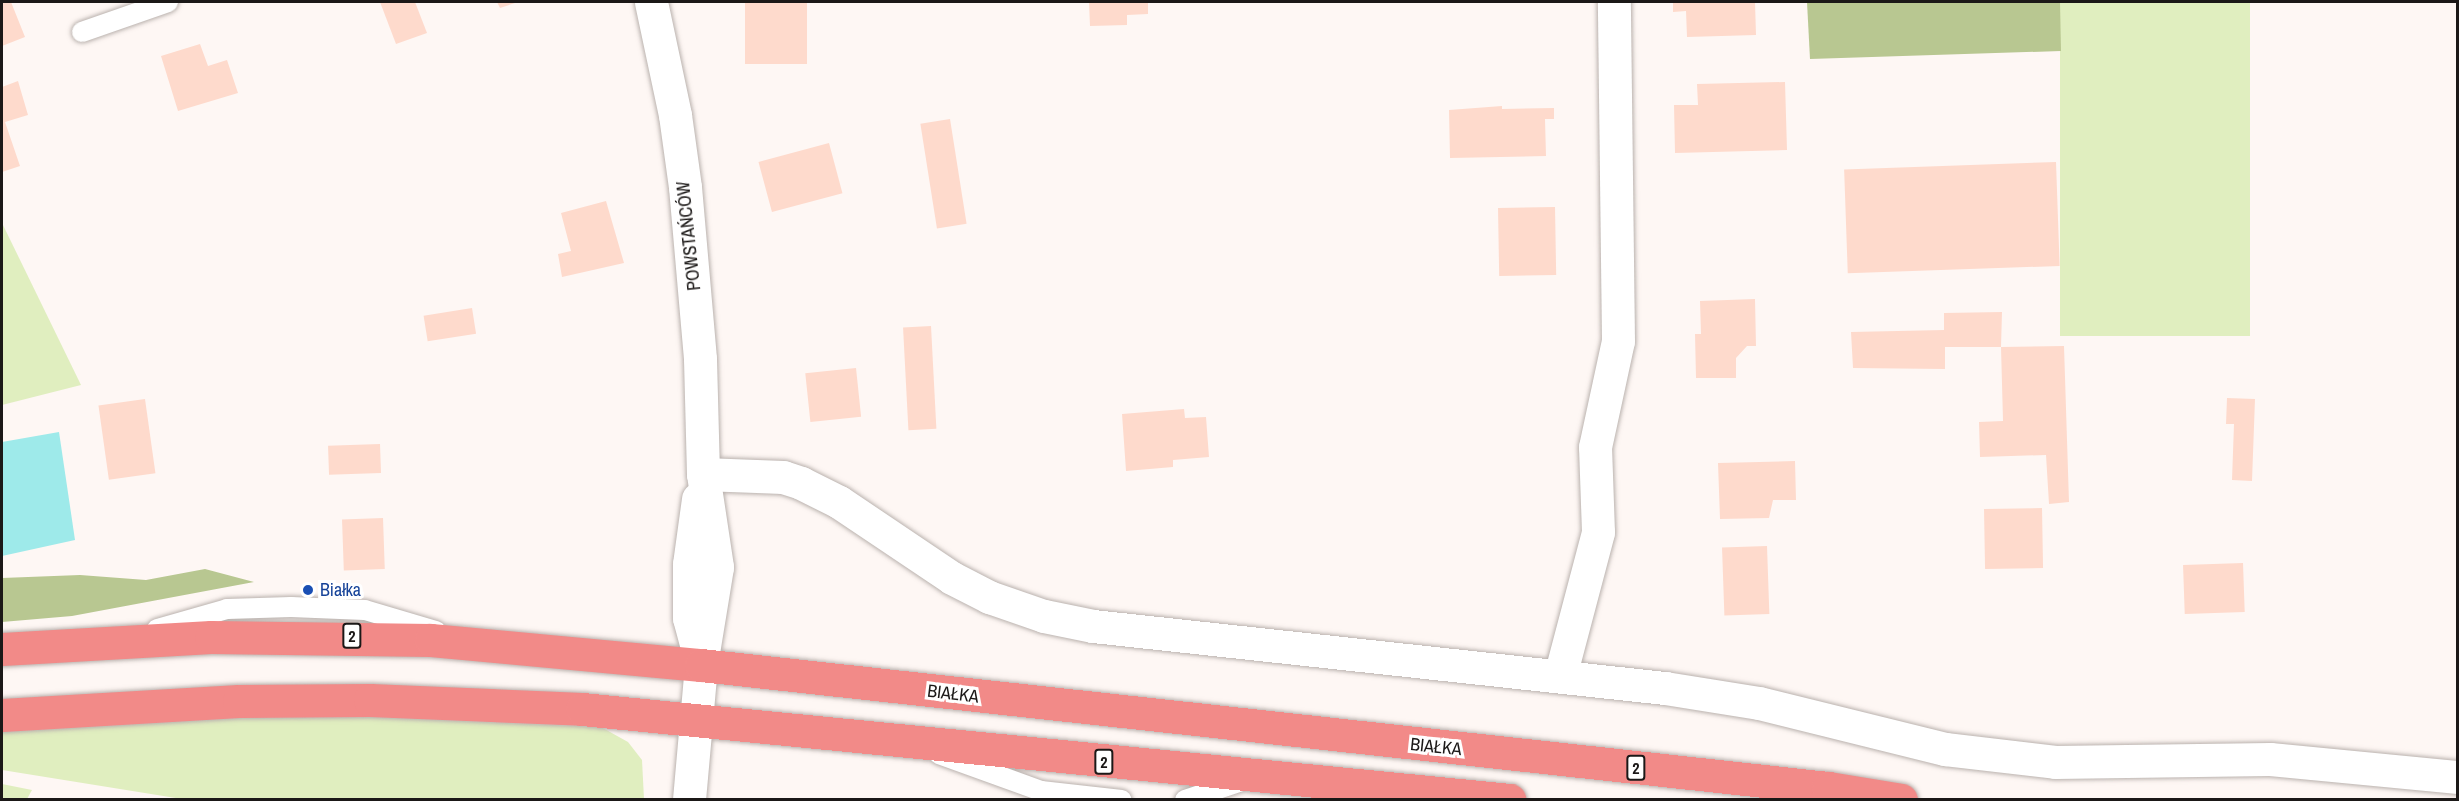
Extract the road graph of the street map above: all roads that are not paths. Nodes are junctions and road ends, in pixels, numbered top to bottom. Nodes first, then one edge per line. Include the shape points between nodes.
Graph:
1 (168, 2) edge
2 (651, 2) edge
3 (1614, 2) edge
4 (81, 32) dead end
5 (704, 474) junction
6 (2, 649) edge
7 (701, 665) junction
8 (1560, 676) junction
9 (2, 715) edge
10 (698, 719) junction
11 (905, 742) junction
12 (1257, 777) junction
13 (2457, 777) edge
14 (689, 800) edge
15 (1122, 800) edge
16 (1185, 800) edge
17 (1510, 800) edge
18 (1901, 800) edge

1 - 4 lane
2 - 5 street, POWSTAŃCÓW via 685,187 700,359
3 - 8 street via 1618,341 1595,447 1598,532
5 - 7 street, POWSTAŃCÓW via 689,564 689,618
5 - 8 street via 783,477 801,483 839,502 952,578 989,597 1044,616 1093,626
6 - 7 highway, BIAŁKA / 2 via 118,641 322,636 482,644
7 - 10 street, POWSTAŃCÓW
7 - 18 highway, BIAŁKA / 2 via 1816,787
8 - 13 street via 1760,703 1945,749 2033,759 2270,759
9 - 10 highway, 2 via 192,703 370,700 582,709
10 - 11 highway, 2
10 - 14 street, POWSTAŃCÓW
11 - 12 highway, 2
11 - 15 lane via 1041,791
12 - 16 lane
12 - 17 highway, 2

